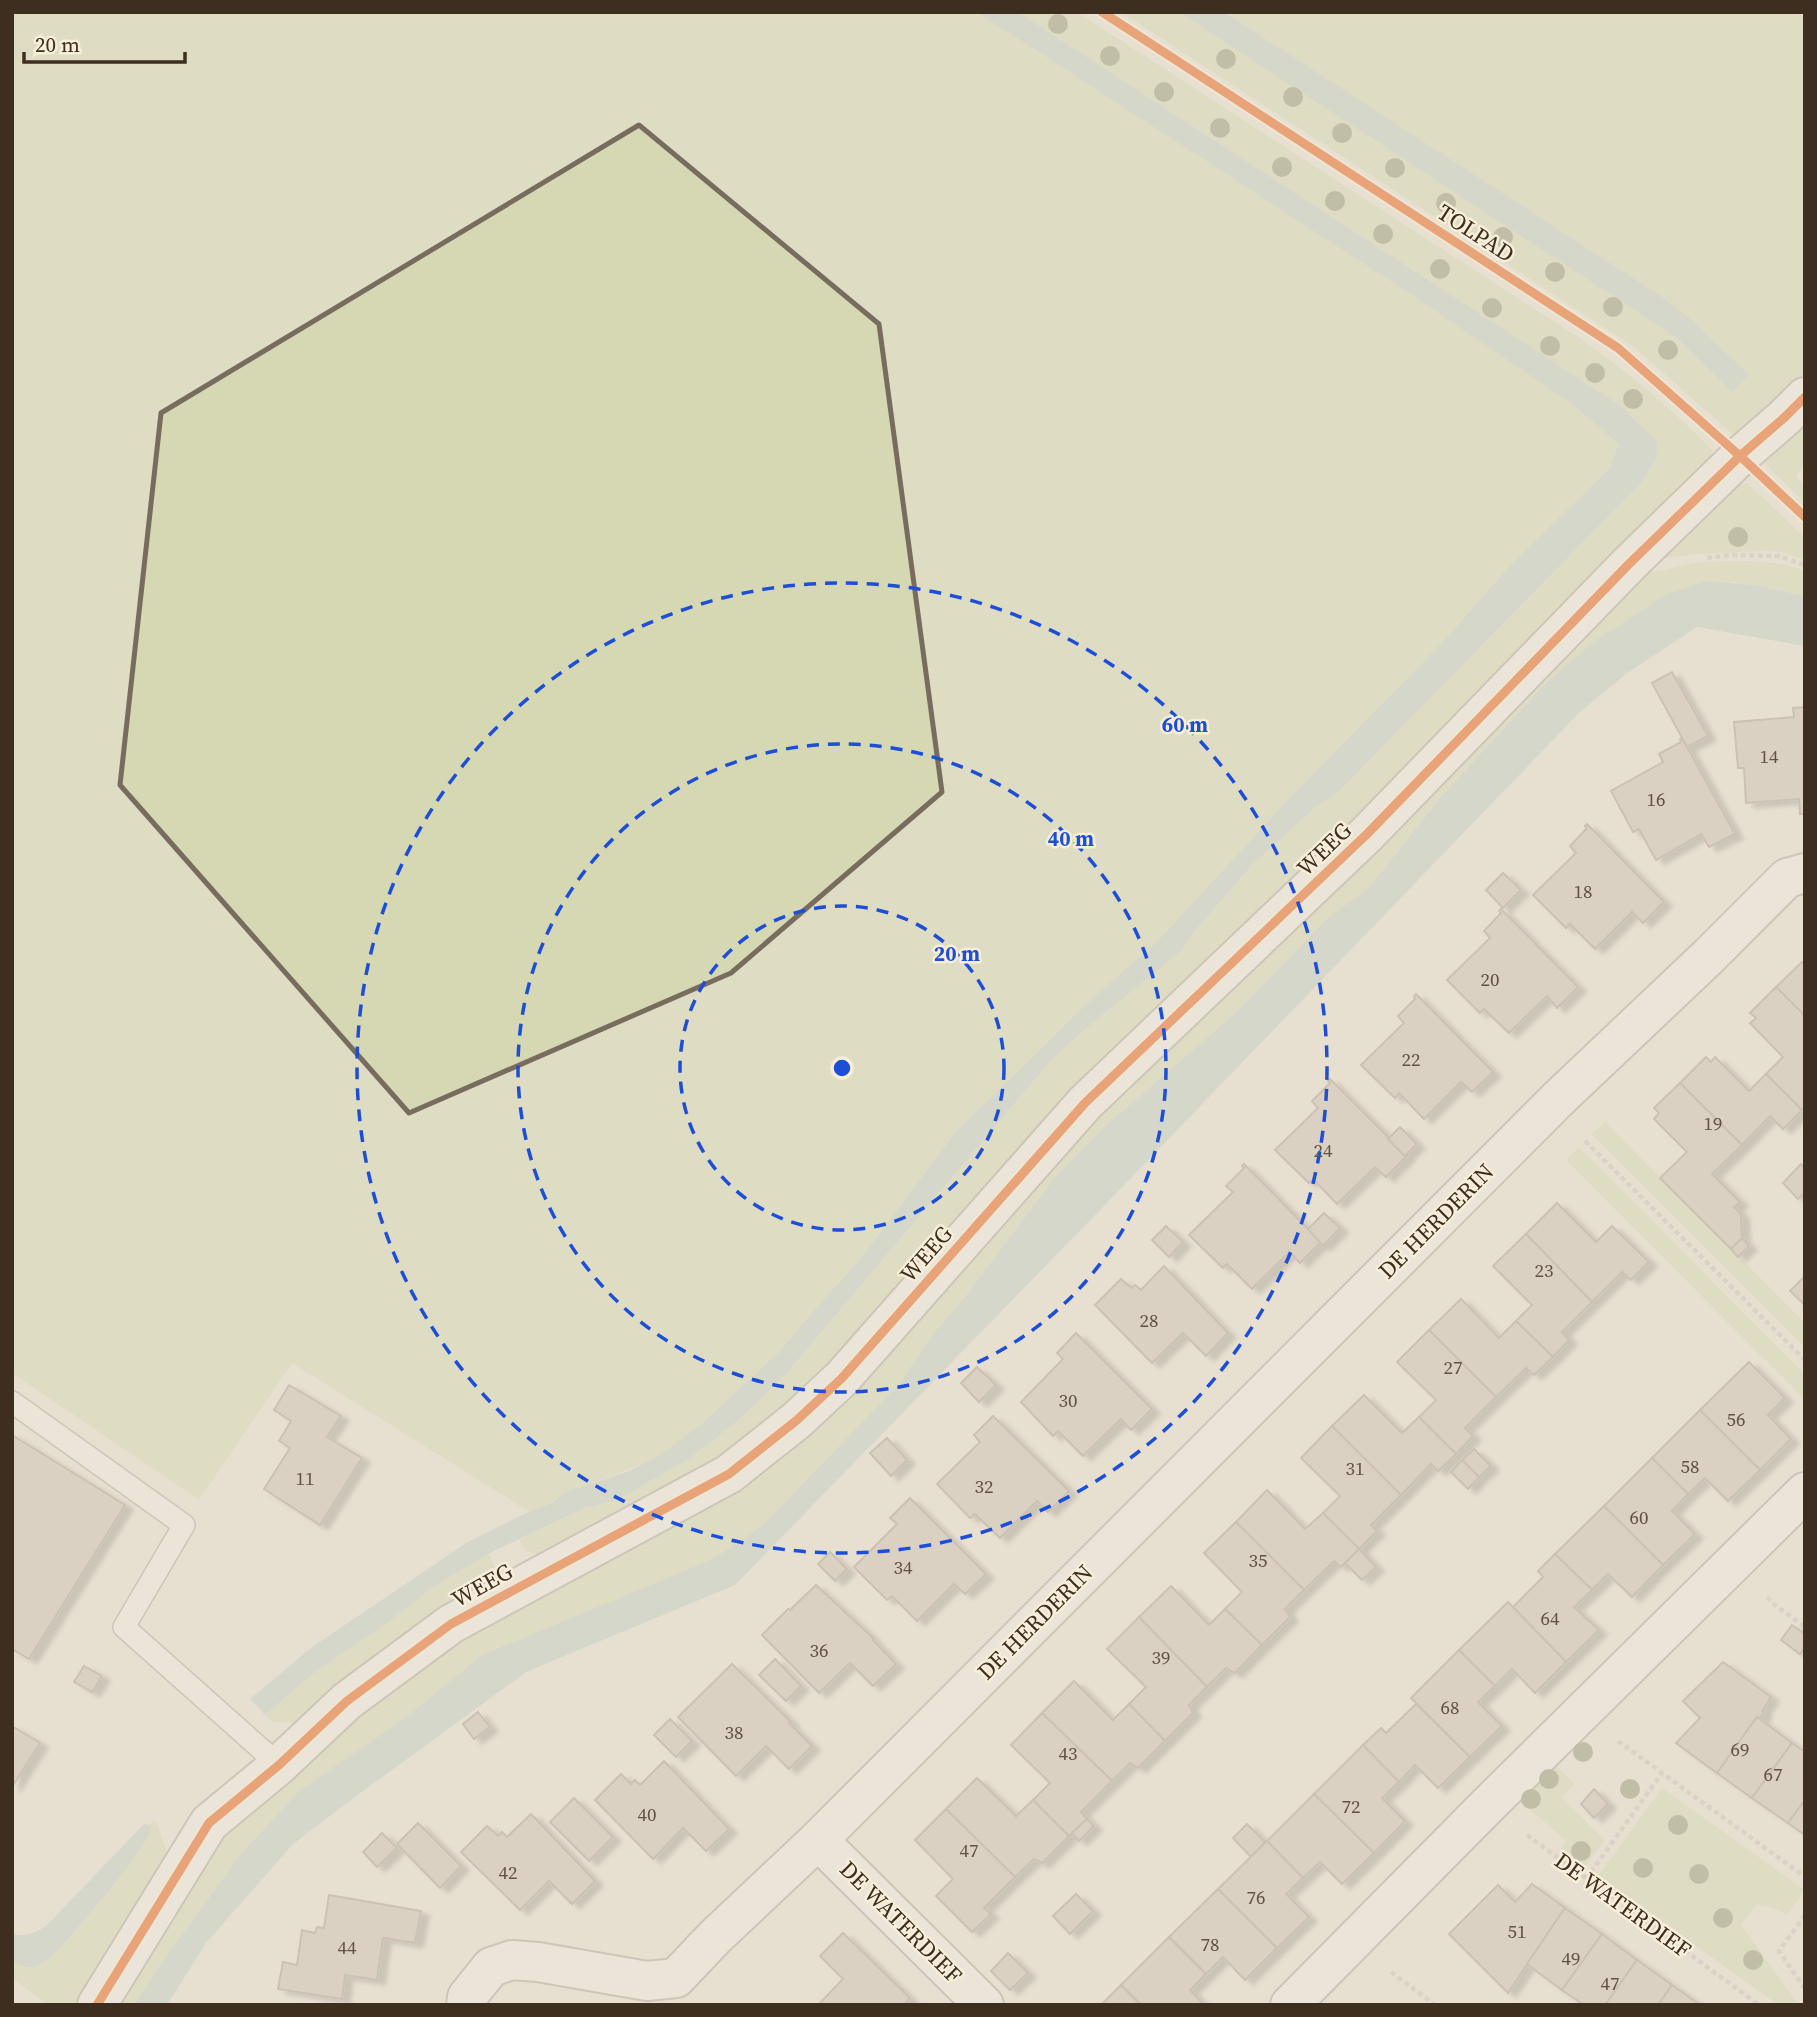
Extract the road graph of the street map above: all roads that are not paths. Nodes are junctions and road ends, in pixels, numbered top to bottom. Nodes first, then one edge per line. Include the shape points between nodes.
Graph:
1 (1805, 397) edge
2 (1805, 873) edge
3 (12, 1402) edge
4 (1805, 1492) edge
5 (279, 1765) junction
6 (818, 1840) junction
7 (97, 2005) edge
8 (466, 2005) edge
9 (984, 2005) edge
10 (1290, 2005) edge

1 - 5 street, WEEG via 1629,564 1367,834 1085,1103 842,1378 797,1419 729,1474 451,1624 347,1701
2 - 6 street, DE HERDERIN via 1787,878 1559,1098
3 - 5 lane via 184,1525 124,1627
4 - 10 street
5 - 7 street, WEEG via 209,1824
6 - 8 street, DE HERDERIN via 676,1978 647,1982 512,1960 491,1967 467,1997
6 - 9 street, DE WATERDIEF

